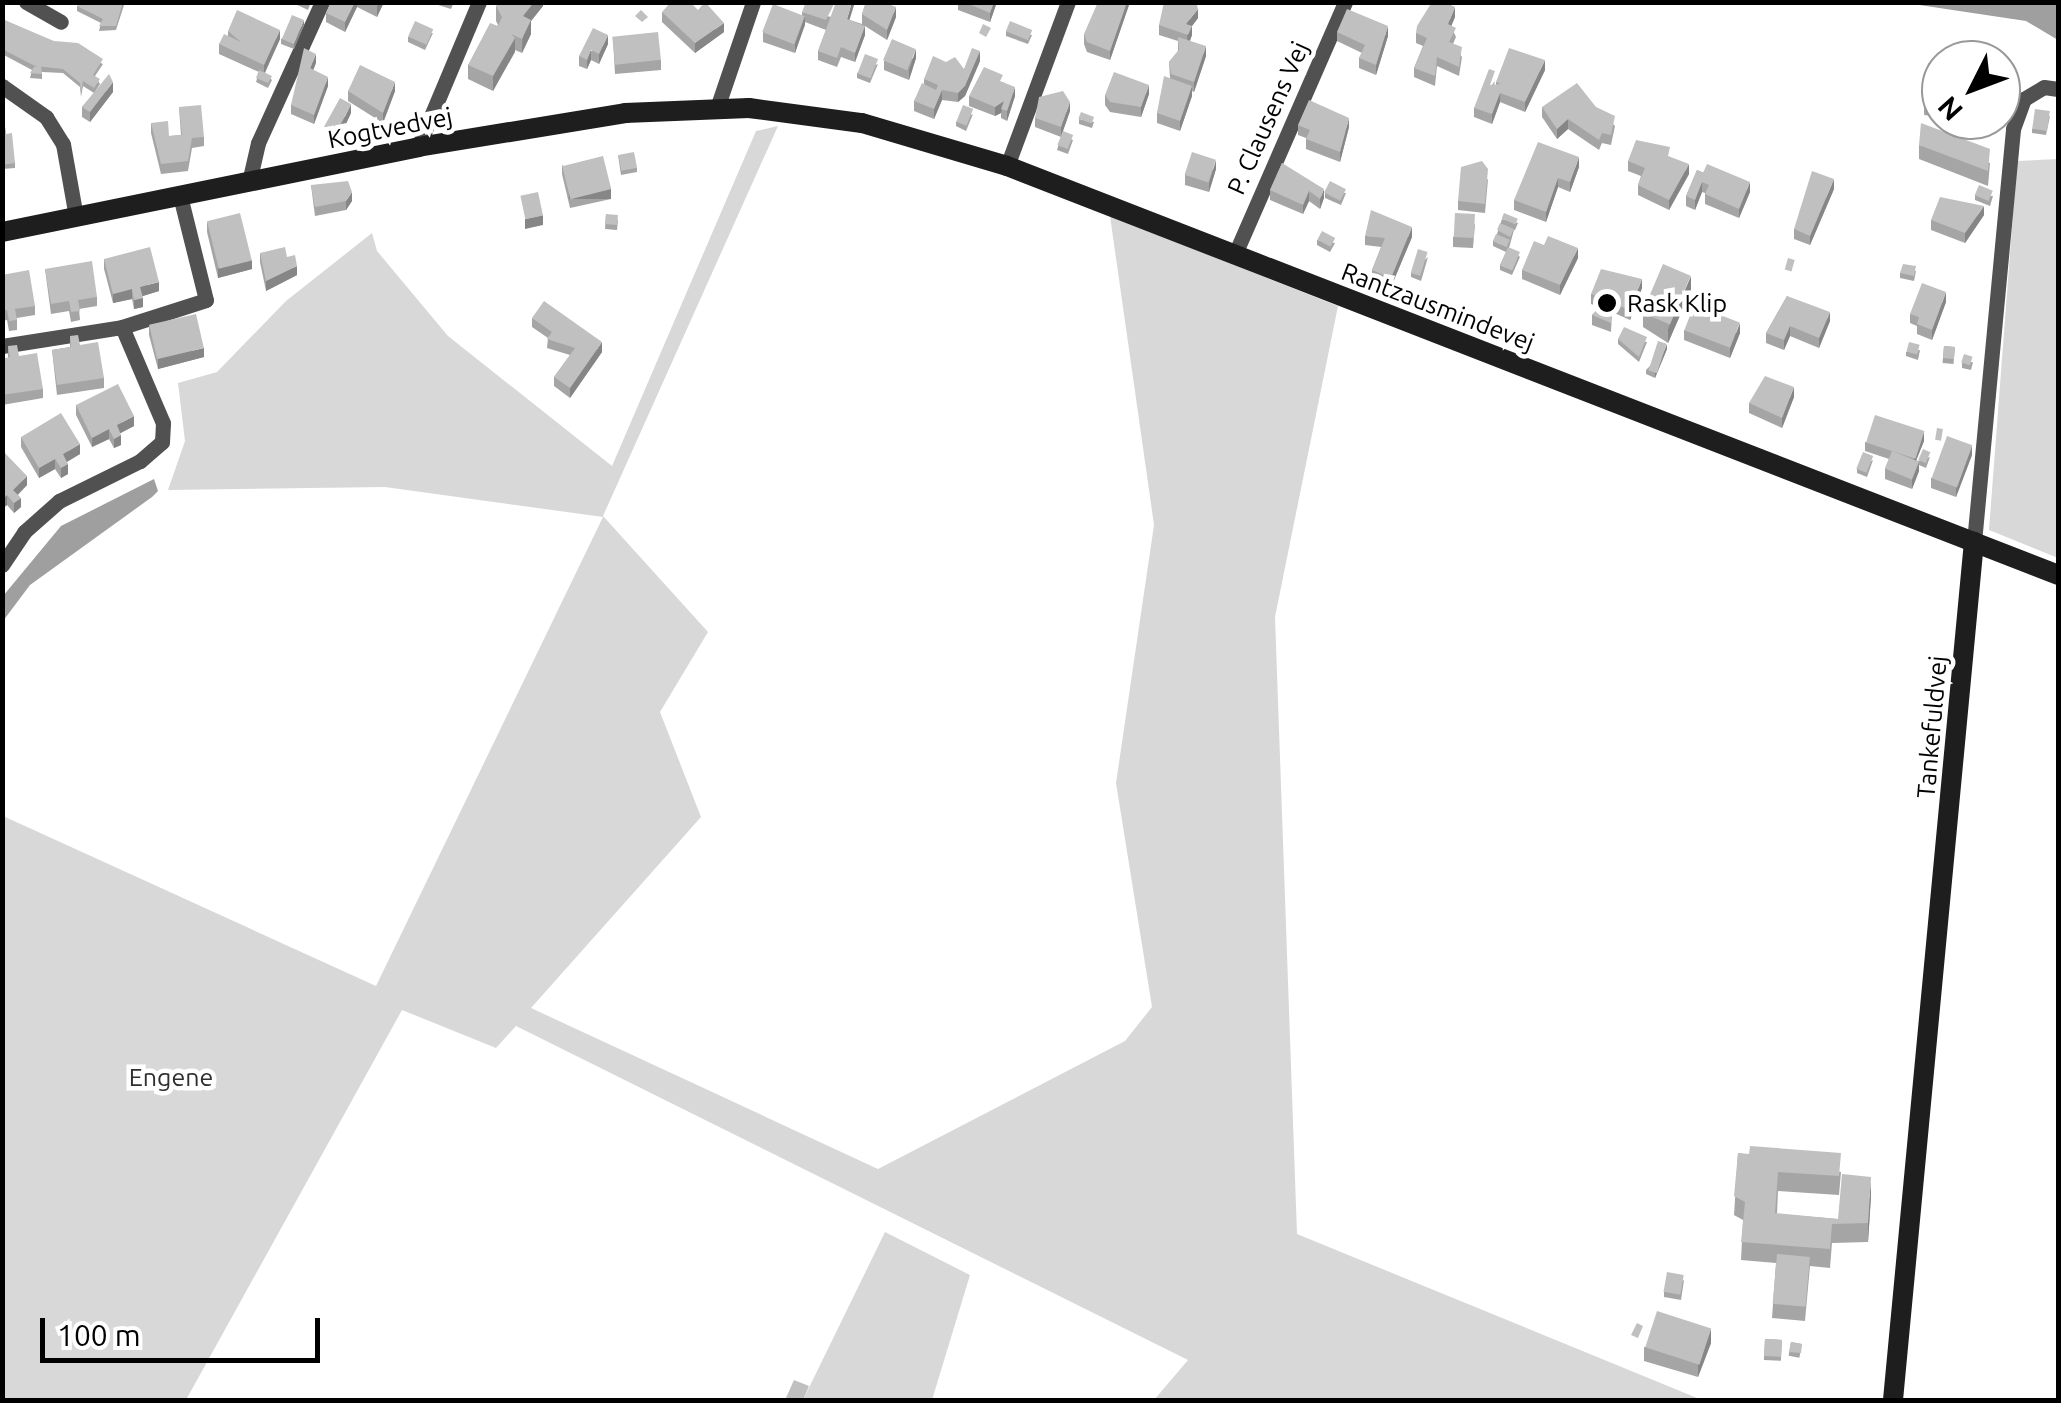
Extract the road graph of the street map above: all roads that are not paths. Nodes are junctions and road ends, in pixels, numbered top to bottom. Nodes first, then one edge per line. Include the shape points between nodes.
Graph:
1 (26, 2) edge
2 (322, 2) edge
3 (479, 2) edge
4 (753, 2) edge
5 (1068, 2) edge
6 (1346, 2) edge
7 (61, 22) dead end
8 (2, 86) edge
9 (2058, 89) edge
10 (718, 108) junction
11 (792, 114) joint
12 (418, 147) junction
13 (1007, 166) junction
14 (249, 182) junction
15 (180, 196) junction
16 (76, 218) junction
17 (2, 232) edge
18 (1235, 254) junction
19 (122, 327) junction
20 (2, 346) edge
21 (1974, 542) junction
22 (2, 565) edge
23 (2058, 576) edge
24 (1893, 1400) edge

1 - 7 street
2 - 14 street via 258,144
3 - 12 street
4 - 10 street
5 - 13 street
6 - 18 street, P. Clausens Vej
8 - 16 street via 46,118 64,144
9 - 21 street, Tankefuldvej via 2044,87 2024,99 2013,129
10 - 11 street, Kogtvedvej
10 - 12 street, Kogtvedvej via 546,123
11 - 13 street, Rantzausmindevej via 925,138
12 - 14 street, Kogtvedvej
13 - 18 street, Rantzausmindevej
14 - 15 street, Kogtvedvej
15 - 16 street, Kogtvedvej
15 - 19 street via 206,300
16 - 17 street, Kogtvedvej
18 - 21 street, Rantzausmindevej
19 - 20 street
19 - 22 street via 163,423 162,442 140,461 59,501 24,532
21 - 23 street, Rantzausmindevej
21 - 24 street, Tankefuldvej

